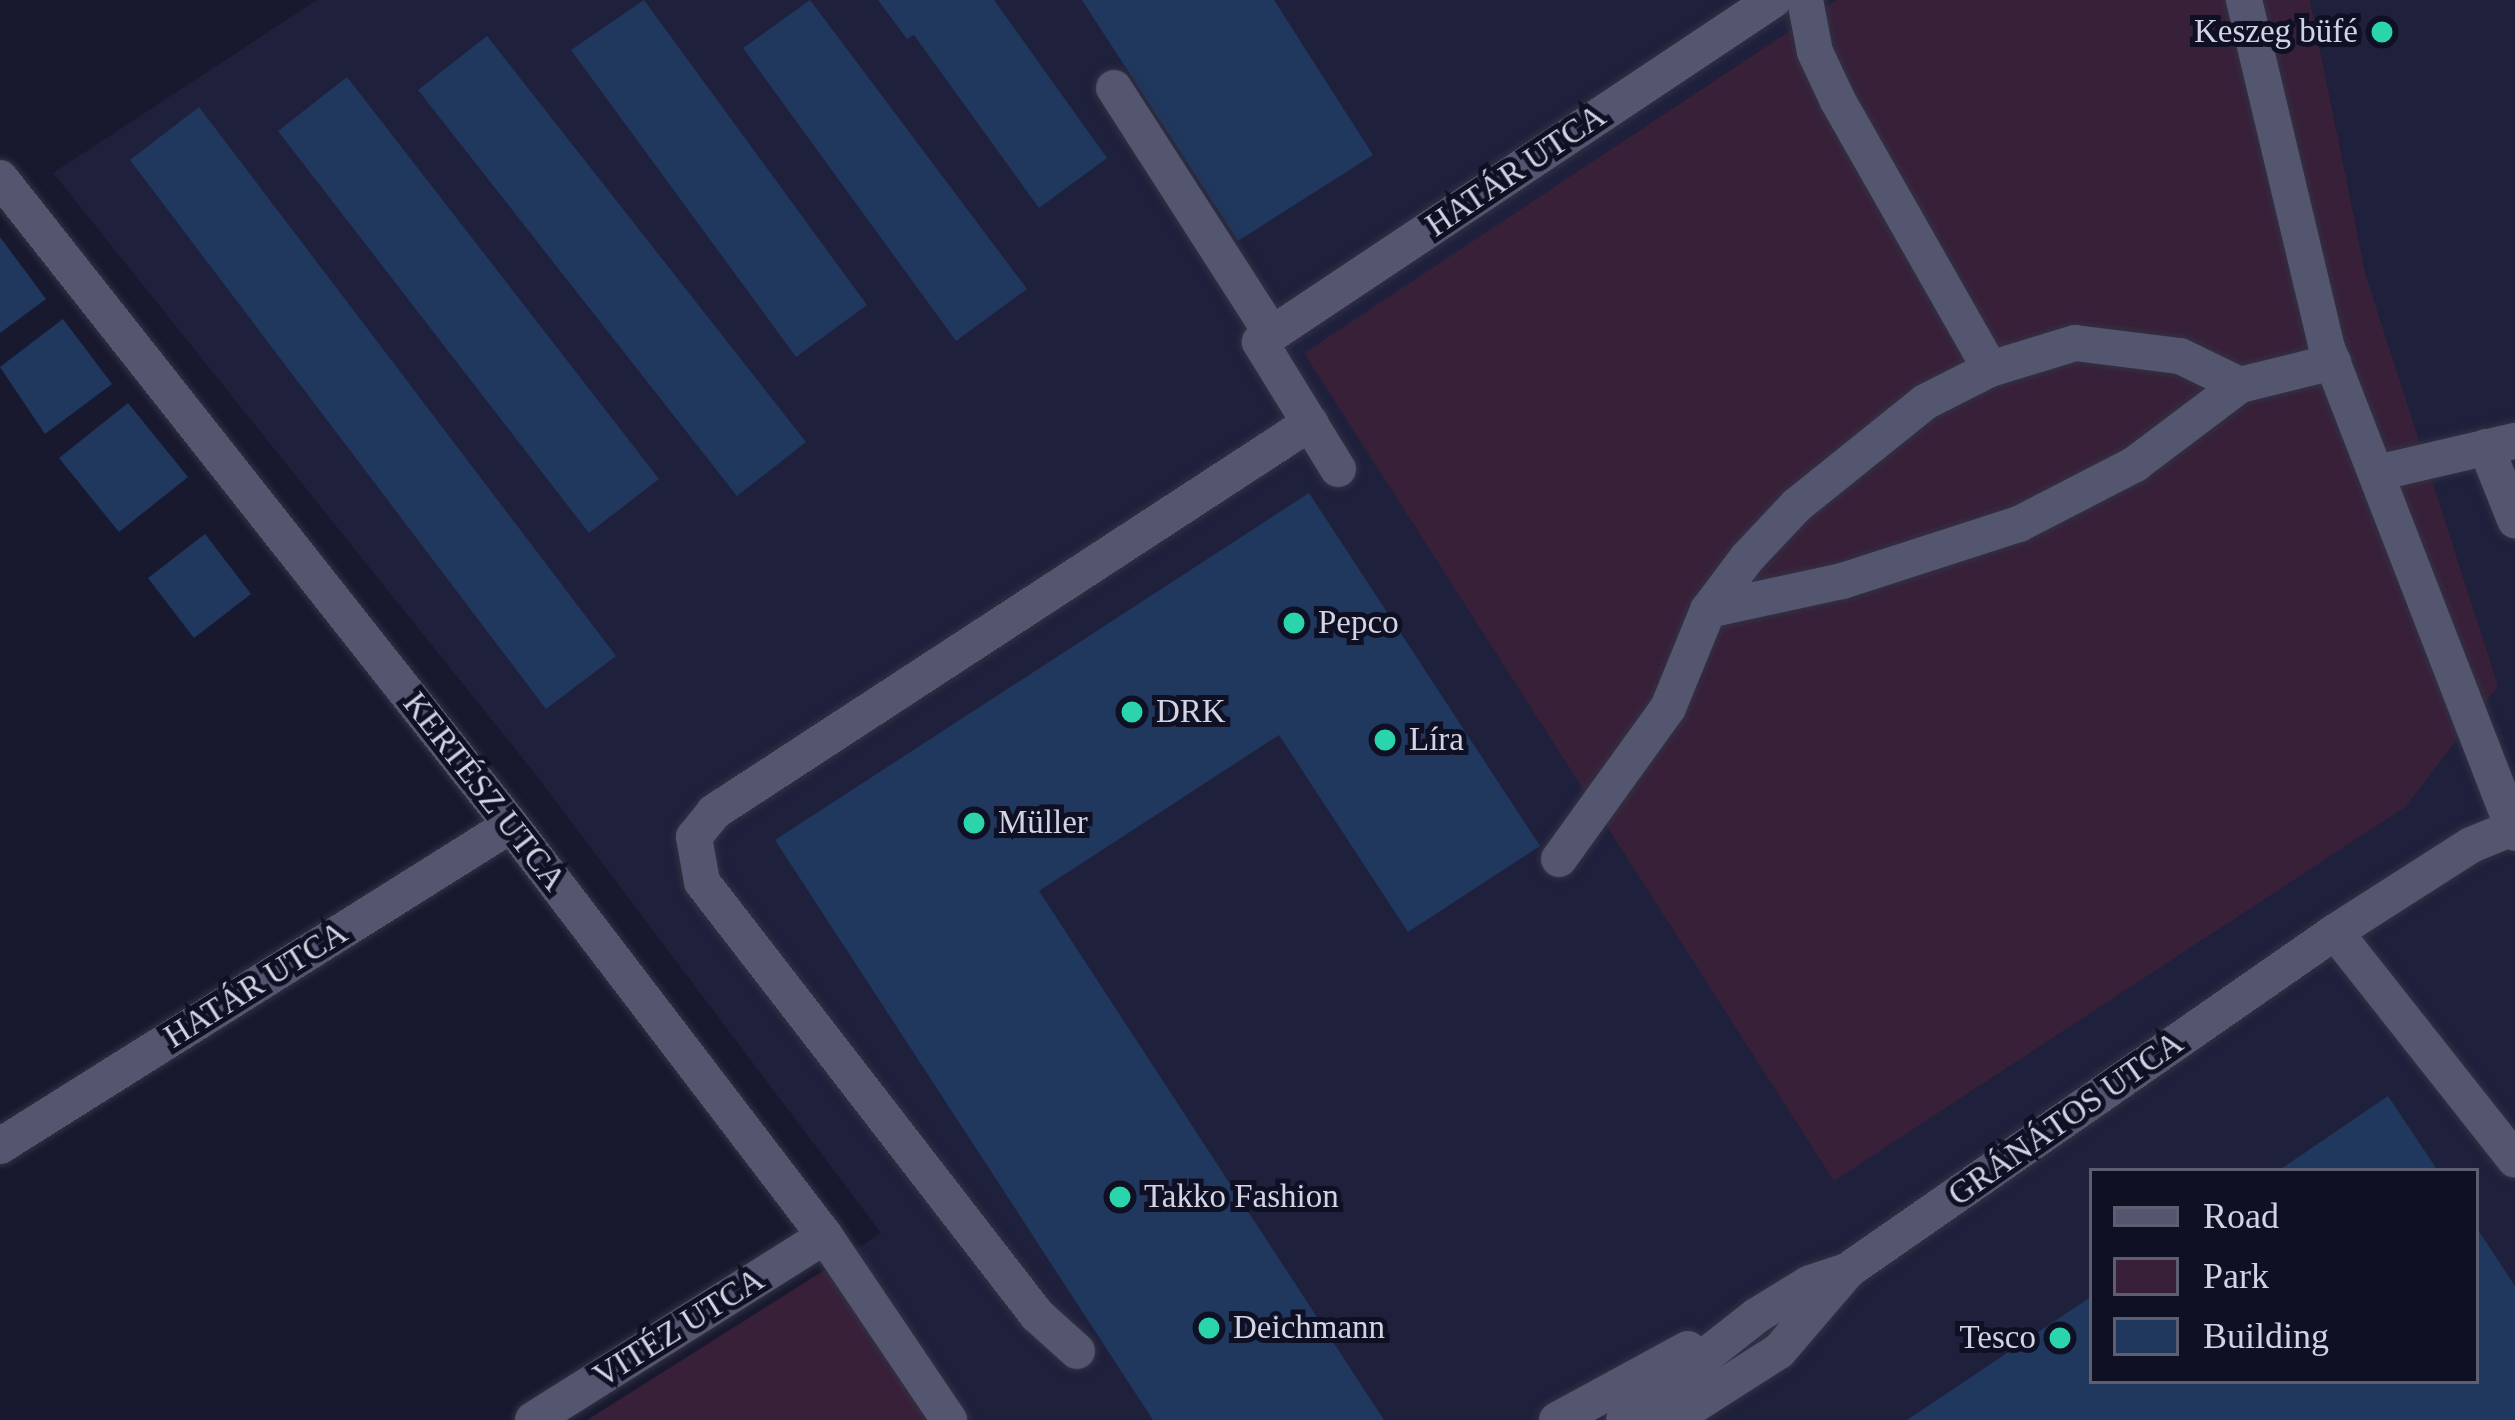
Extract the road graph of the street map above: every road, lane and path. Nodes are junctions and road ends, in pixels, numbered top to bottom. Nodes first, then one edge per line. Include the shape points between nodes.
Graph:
1 (1773, 0) edge
2 (1805, 0) edge
3 (2245, 0) edge
4 (1114, 88) dead end
5 (0, 178) edge
6 (1266, 337) junction
7 (2333, 362) junction
8 (1990, 368) junction
9 (2240, 385) junction
10 (1310, 423) junction
11 (2500, 444) edge
12 (1338, 469) dead end
13 (2378, 473) junction
14 (2514, 518) edge
15 (1708, 610) junction
16 (511, 825) junction
17 (2514, 829) edge
18 (1559, 859) dead end
19 (2335, 932) junction
20 (0, 1146) edge
21 (2515, 1160) edge
22 (825, 1236) junction
23 (1847, 1271) junction
24 (1756, 1316) junction
25 (1077, 1351) dead end
26 (533, 1420) edge
27 (949, 1420) edge
28 (1557, 1420) edge
29 (1624, 1420) edge
30 (1671, 1420) edge

1 - 6 street, HATÁR UTCA
2 - 8 street via 1814,52 1838,101
3 - 7 street
4 - 6 street
5 - 16 street, KERTÉSZ UTCA
6 - 10 street
7 - 9 street
7 - 13 street
8 - 9 street via 2075,343 2180,356
8 - 15 street via 1852,457 1747,558
9 - 15 street via 2135,464 2019,524 1841,581
10 - 12 street
10 - 25 street via 714,812 694,837 702,882 1037,1316
11 - 13 street
11 - 14 street
13 - 17 street
15 - 18 street via 1668,708
16 - 20 street, HATÁR UTCA
16 - 22 street, KERTÉSZ UTCA
17 - 19 street, GRÁNÁTOS UTCA
19 - 21 street
19 - 23 street, GRÁNÁTOS UTCA
22 - 26 street, VITÉZ UTCA
22 - 27 street, KERTÉSZ UTCA
23 - 24 street, GRÁNÁTOS UTCA
23 - 30 street via 1779,1351
24 - 28 street
24 - 29 street, GRÁNÁTOS UTCA

